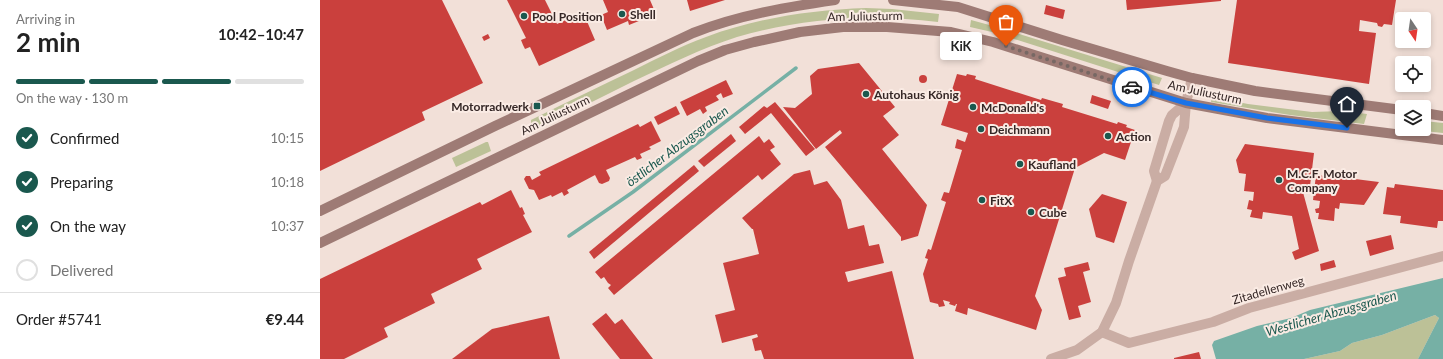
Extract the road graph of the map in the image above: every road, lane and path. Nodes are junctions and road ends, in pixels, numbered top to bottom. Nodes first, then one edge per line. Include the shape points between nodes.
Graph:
1 (836, 0) edge
2 (893, 0) edge
3 (1192, 78) junction
4 (1186, 103) junction
5 (1395, 109) edge
6 (1431, 114) edge
7 (1443, 116) edge
8 (1443, 140) edge
9 (1158, 181) junction
10 (320, 211) edge
11 (320, 243) edge
12 (1443, 256) edge
13 (1102, 332) junction
14 (1051, 359) edge

1 - 10 main road, Am Juliusturm via 746,15 693,32
2 - 3 main road, Am Juliusturm via 958,7
3 - 4 street
3 - 5 main road, Am Juliusturm via 1255,91
4 - 8 main road, Am Juliusturm via 1267,118
4 - 9 street via 1184,127 1165,176
4 - 9 street via 1169,121 1154,171
4 - 11 main road, Am Juliusturm via 993,42 951,32 887,27 843,27 800,32 725,50 698,61
6 - 7 main road
9 - 13 street via 1116,303
12 - 13 street, Zitadellenweg via 1249,308 1213,322 1129,342
13 - 14 street via 1077,350

